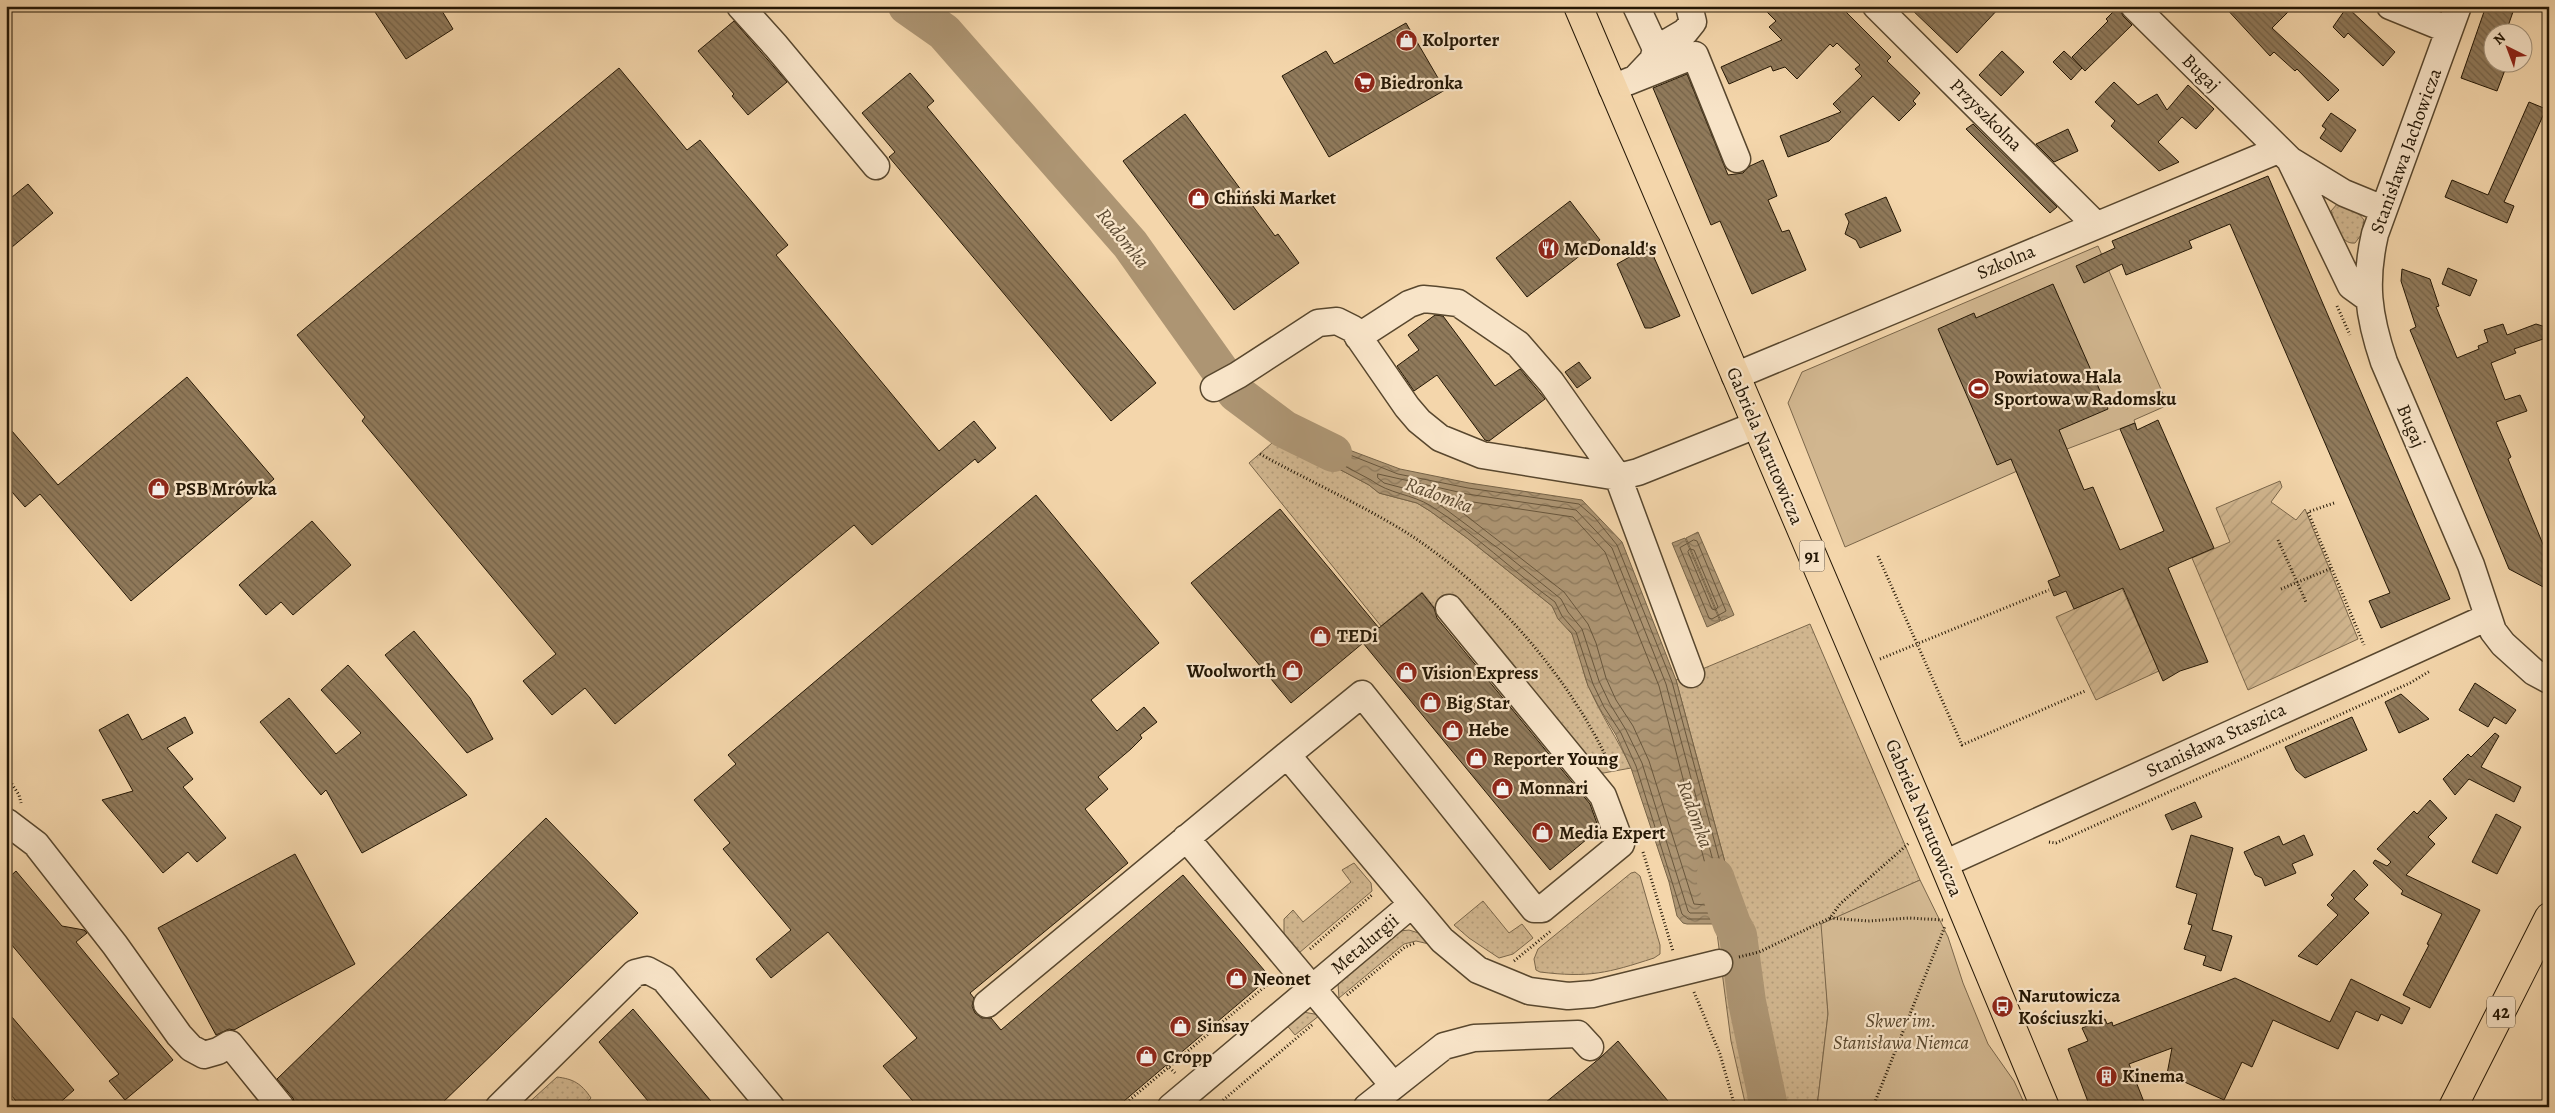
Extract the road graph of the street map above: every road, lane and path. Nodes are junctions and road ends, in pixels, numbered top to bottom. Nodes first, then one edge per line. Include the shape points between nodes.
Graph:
1 (740, 6) edge
2 (1578, 6) edge
3 (1636, 6) edge
4 (1689, 6) edge
5 (1876, 6) edge
6 (2134, 6) edge
7 (2390, 6) edge
8 (2458, 6) edge
9 (2449, 30) junction
10 (1656, 49) junction
11 (1624, 83) junction
12 (2284, 155) junction
13 (1737, 159) dead end
14 (876, 166) dead end
15 (2383, 209) junction
16 (2096, 225) junction
17 (2369, 299) junction
18 (1358, 337) junction
19 (1735, 376) junction
20 (1214, 388) dead end
21 (1756, 425) junction
22 (1618, 477) junction
23 (2334, 503) dead end
24 (2278, 540) dead end
25 (1878, 556) dead end
26 (2332, 568) junction
27 (2297, 581) junction
28 (2281, 588) dead end
29 (2049, 590) dead end
30 (2306, 602) dead end
31 (1449, 608) dead end
32 (2488, 617) junction
33 (1917, 644) junction
34 (2364, 645) dead end
35 (1878, 660) dead end
36 (2436, 665) dead end
37 (1691, 674) dead end
38 (2549, 680) edge
39 (2085, 691) dead end
40 (1287, 755) junction
41 (6, 819) edge
42 (7, 823) edge
43 (1186, 838) junction
44 (2047, 841) dead end
45 (1909, 842) dead end
46 (1944, 864) junction
47 (1380, 889) dead end
48 (1411, 905) junction
49 (2549, 917) edge
50 (1830, 918) junction
51 (1419, 944) dead end
52 (1758, 952) dead end
53 (1720, 962) dead end
54 (1292, 964) junction
55 (1312, 988) junction
56 (1692, 989) dead end
57 (987, 1004) dead end
58 (1330, 1009) junction
59 (1590, 1047) dead end
60 (1379, 1100) edge
61 (281, 1107) edge
62 (499, 1107) edge
63 (771, 1107) edge
64 (1121, 1107) edge
65 (1171, 1107) edge
66 (1215, 1107) edge
67 (1734, 1107) edge
68 (1873, 1107) edge
69 (2045, 1107) edge
70 (2453, 1107) edge

1 - 14 street
2 - 11 main road, Gabriela Narutowicza / 91
3 - 10 street
4 - 10 street via 1693,22 1684,32
5 - 16 street, Przyszkolna
6 - 12 street, Bugaj
7 - 9 street
8 - 9 street, Stanisława Jachowicza
9 - 15 street, Stanisława Jachowicza
10 - 11 street via 1653,60
11 - 13 street via 1695,55
11 - 19 main road, Gabriela Narutowicza / 91
12 - 15 street, Bugaj via 2344,193
12 - 16 street, Szkolna
12 - 17 street, Bugaj via 2351,286
15 - 17 street, Stanisława Jachowicza via 2370,256
16 - 19 street, Szkolna
17 - 32 street, Bugaj via 2372,327 2384,362 2471,565
18 - 20 street via 1348,325 1337,321 1318,323
18 - 22 street via 1419,422 1440,438 1482,455
18 - 22 street via 1409,304 1423,299 1458,304 1518,344 1532,359
19 - 21 main road, Gabriela Narutowicza / 91
21 - 22 street
21 - 46 main road, Gabriela Narutowicza / 91
22 - 37 street
23 - 26 path via 2308,512
24 - 27 path
25 - 33 path
26 - 27 path
26 - 34 path
27 - 28 path
27 - 30 path
29 - 33 path
31 - 40 street via 1603,796 1621,844 1542,909 1534,909 1362,694
32 - 38 street, Bugaj via 2503,644 2534,672
32 - 46 street, Stanisława Staszica
33 - 35 path
33 - 39 path via 1962,745
36 - 44 path via 2410,683 2312,728 2056,843
40 - 43 street
40 - 48 street
41 - 42 street
42 - 61 street via 36,844 191,1048 204,1055 230,1044
43 - 54 street
43 - 57 street
45 - 50 path via 1840,904
46 - 69 main road, Gabriela Narutowicza / 91
47 - 54 path
48 - 53 street, Metalurgii via 1442,940 1478,970 1529,991 1568,996 1593,994
48 - 55 street, Metalurgii
49 - 70 main road, 42
50 - 52 path
50 - 68 path via 1948,921
51 - 58 path via 1405,947
54 - 55 street
54 - 64 path
55 - 58 street
55 - 65 street, Metalurgii
56 - 67 path via 1720,1054
58 - 60 street
58 - 66 path
59 - 60 street via 1578,1034 1474,1038 1444,1046
62 - 63 street via 635,973 647,970 664,979

